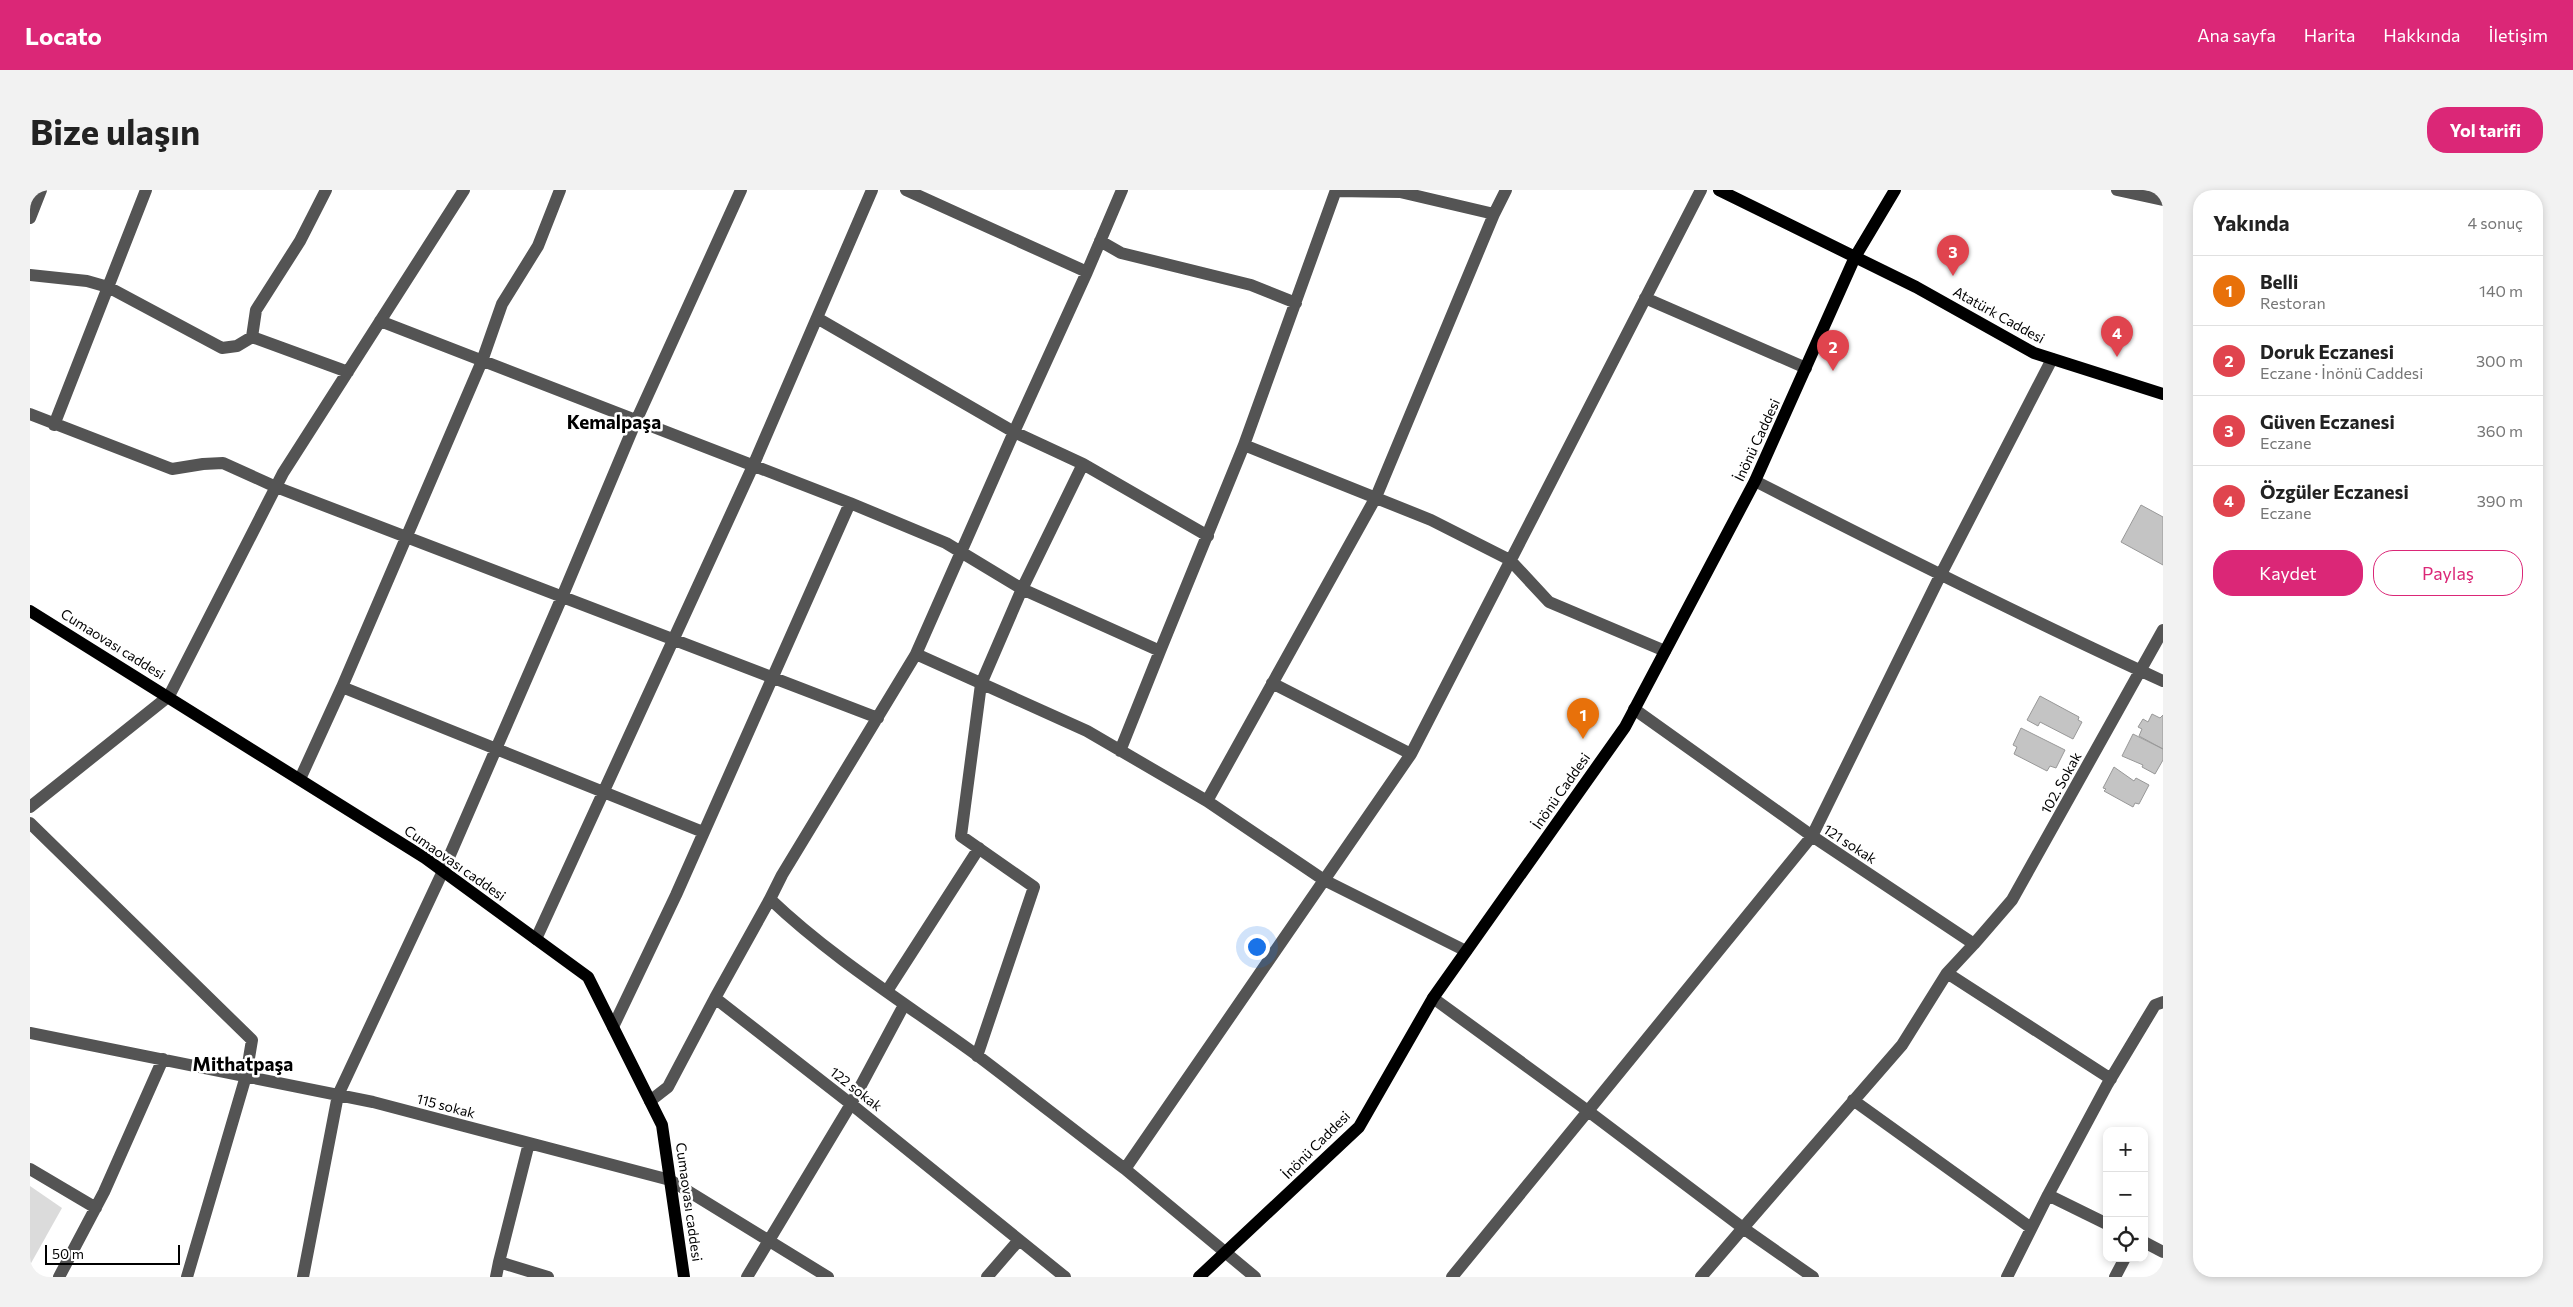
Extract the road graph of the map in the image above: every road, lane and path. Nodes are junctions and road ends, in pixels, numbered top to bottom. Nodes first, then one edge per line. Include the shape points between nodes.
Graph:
1 (41, 190) edge
2 (146, 190) edge
3 (326, 190) edge
4 (464, 190) edge
5 (560, 190) edge
6 (741, 190) edge
7 (872, 190) edge
8 (906, 190) edge
9 (1122, 190) edge
10 (1506, 190) edge
11 (1701, 190) edge
12 (1719, 190) edge
13 (1895, 190) edge
14 (2117, 190) edge
15 (1336, 191) edge
16 (2163, 200) edge
17 (1494, 214) junction
18 (30, 218) edge
19 (1100, 241) junction
20 (1855, 257) junction
21 (1087, 272) junction
22 (30, 275) edge
23 (108, 287) junction
24 (1645, 298) junction
25 (1296, 303) junction
26 (817, 318) junction
27 (380, 321) junction
28 (252, 337) junction
29 (2052, 359) junction
30 (482, 361) junction
31 (1806, 368) junction
32 (348, 372) junction
33 (2163, 394) edge
34 (30, 414) edge
35 (636, 421) junction
36 (54, 425) junction
37 (1014, 432) junction
38 (1244, 445) junction
39 (1083, 464) junction
40 (753, 466) junction
41 (1755, 481) junction
42 (276, 487) junction
43 (1376, 497) junction
44 (850, 503) junction
45 (1208, 536) junction
46 (406, 538) junction
47 (962, 552) junction
48 (1510, 560) junction
49 (1940, 576) junction
50 (1022, 590) junction
51 (562, 598) junction
52 (30, 610) edge
53 (2163, 630) edge
54 (674, 640) junction
55 (1160, 651) junction
56 (1665, 651) junction
57 (916, 654) junction
58 (2141, 671) junction
59 (772, 677) junction
60 (2163, 681) edge
61 (1272, 683) junction
62 (981, 684) junction
63 (342, 687) junction
64 (169, 696) junction
65 (1634, 709) junction
66 (878, 718) junction
67 (496, 749) junction
68 (1120, 751) junction
69 (1410, 754) junction
70 (300, 779) junction
71 (604, 793) junction
72 (1207, 801) junction
73 (30, 807) edge
74 (30, 823) edge
75 (703, 832) junction
76 (1812, 836) junction
77 (979, 848) junction
78 (443, 871) junction
79 (1324, 880) junction
80 (770, 899) junction
81 (536, 939) junction
82 (1974, 944) junction
83 (1466, 951) junction
84 (1947, 974) junction
85 (887, 991) junction
86 (715, 998) junction
87 (1433, 998) junction
88 (2163, 1002) edge
89 (904, 1005) junction
90 (613, 1027) junction
91 (30, 1033) edge
92 (977, 1056) junction
93 (163, 1059) junction
94 (246, 1076) junction
95 (2111, 1079) junction
96 (338, 1095) junction
97 (1853, 1100) junction
98 (650, 1101) junction
99 (851, 1104) junction
100 (1588, 1111) junction
101 (529, 1143) junction
102 (30, 1169) edge
103 (1125, 1169) junction
104 (670, 1180) junction
105 (2048, 1195) junction
106 (96, 1208) junction
107 (2103, 1222) edge
108 (1743, 1228) junction
109 (2031, 1228) junction
110 (769, 1240) junction
111 (1019, 1240) junction
112 (2148, 1244) edge
113 (1226, 1252) junction
114 (2163, 1252) edge
115 (500, 1262) junction
116 (2123, 1262) edge
117 (59, 1277) edge
118 (187, 1277) edge
119 (303, 1277) edge
120 (496, 1277) edge
121 (548, 1277) edge
122 (684, 1277) edge
123 (747, 1277) edge
124 (828, 1277) edge
125 (987, 1277) edge
126 (1065, 1277) edge
127 (1198, 1277) edge
128 (1255, 1277) edge
129 (1452, 1277) edge
130 (1701, 1277) edge
131 (1813, 1277) edge
132 (2007, 1277) edge
133 (2115, 1277) edge

1 - 18 street
2 - 23 street
3 - 28 street via 300,241 256,310
4 - 27 street
5 - 30 street via 538,246 502,304
6 - 35 street
7 - 26 street
8 - 21 street
9 - 19 street
10 - 17 street
11 - 24 street
12 - 20 main road, Atatürk Caddesi
13 - 20 main road, İnönü Caddesi
14 - 16 street
15 - 17 street via 1400,192
15 - 25 street
17 - 43 street
19 - 21 street
19 - 25 street via 1122,253 1234,281
20 - 29 main road, Atatürk Caddesi via 2034,353
20 - 31 main road, İnönü Caddesi
21 - 37 street
22 - 23 street via 87,281
23 - 28 street via 222,348 237,346
23 - 36 street
24 - 31 street
24 - 48 street
25 - 38 street
26 - 37 street
26 - 40 street
27 - 30 street
27 - 32 street
28 - 32 street
29 - 33 main road, Atatürk Caddesi
29 - 49 street
30 - 35 street
30 - 46 street
31 - 41 main road, İnönü Caddesi
32 - 42 street
34 - 36 street
35 - 40 street
35 - 51 street
36 - 42 street via 172,469 223,464
37 - 39 street
37 - 47 street
38 - 43 street
38 - 45 street
39 - 45 street
39 - 50 street
40 - 44 street
40 - 54 street
41 - 49 street
41 - 56 main road, İnönü Caddesi
42 - 46 street
42 - 64 street
43 - 48 street via 1432,520
43 - 61 street
44 - 47 street
44 - 59 street
45 - 55 street
46 - 51 street
46 - 63 street
47 - 50 street
47 - 57 street
48 - 56 street via 1549,602
48 - 69 street
49 - 58 street
49 - 76 street
50 - 55 street
50 - 62 street
51 - 54 street
51 - 67 street
52 - 64 main road, Cumaovası caddesi
53 - 58 street, 102. Sokak
54 - 59 street
54 - 71 street
55 - 68 street
56 - 65 main road, İnönü Caddesi
57 - 62 street
57 - 66 street
58 - 60 street
58 - 82 street, 102. Sokak via 2012,900
59 - 66 street
59 - 75 street
61 - 69 street
61 - 72 street
62 - 68 street via 1088,732
62 - 77 street via 961,836
63 - 67 street
63 - 70 street
64 - 70 main road, Cumaovası caddesi
64 - 73 street
65 - 76 street
65 - 83 main road, İnönü Caddesi via 1625,727
66 - 80 street via 782,874
67 - 71 street
67 - 78 street
68 - 72 street
69 - 79 street
70 - 78 main road, Cumaovası caddesi
71 - 75 street
71 - 81 street
72 - 79 street
74 - 94 street via 252,1040
75 - 90 street
76 - 82 street, 121 sokak
76 - 100 street, 121 sokak
77 - 85 street
77 - 92 street via 1034,887
78 - 81 main road, Cumaovası caddesi
78 - 96 street
79 - 83 street
79 - 103 street
80 - 85 street
80 - 86 street
81 - 90 main road, Cumaovası caddesi via 588,977
82 - 84 street
83 - 87 main road, İnönü Caddesi
84 - 95 street
84 - 97 street via 1902,1045
85 - 89 street
86 - 98 street via 668,1087
86 - 99 street, 122 sokak
87 - 100 street
87 - 113 main road, İnönü Caddesi via 1359,1127
88 - 95 street via 2155,1005
89 - 92 street
89 - 99 street
90 - 98 main road, Cumaovası caddesi
91 - 93 street, 115 sokak
92 - 103 street
93 - 94 street, 115 sokak
93 - 106 street
94 - 96 street, 115 sokak
94 - 118 street
95 - 105 street
96 - 101 street, 115 sokak
96 - 119 street
97 - 108 street
97 - 109 street
98 - 104 main road, Cumaovası caddesi via 662,1125
99 - 110 street
99 - 111 street, 122 sokak
100 - 108 street
100 - 129 street, 121 sokak
101 - 104 street, 115 sokak
101 - 115 street
102 - 106 street
103 - 113 street
104 - 110 street, 115 sokak
104 - 122 main road, Cumaovası caddesi
105 - 107 street
105 - 109 street
106 - 117 street
108 - 130 street
108 - 131 street
109 - 132 street
110 - 123 street
110 - 124 street, 115 sokak
111 - 125 street
111 - 126 street, 122 sokak
112 - 114 street
113 - 127 main road, İnönü Caddesi
113 - 128 street
115 - 120 street
115 - 121 street
116 - 133 street

